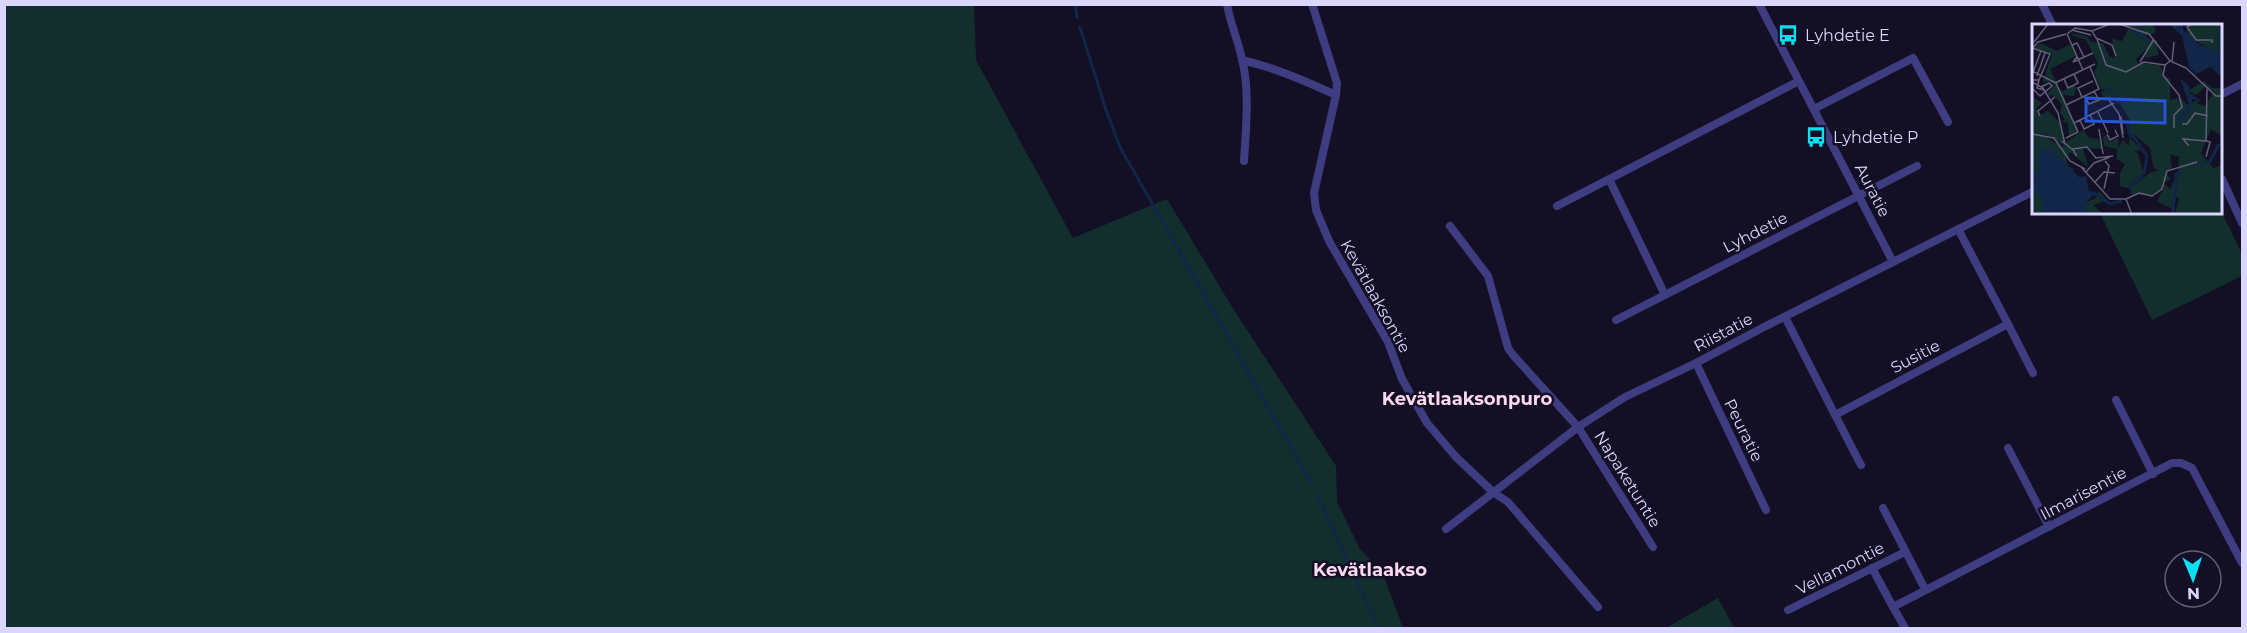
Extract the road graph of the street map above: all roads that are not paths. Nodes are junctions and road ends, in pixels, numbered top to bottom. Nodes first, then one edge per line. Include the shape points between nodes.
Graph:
1 (1227, 4) edge
2 (1312, 4) edge
3 (1759, 4) edge
4 (2042, 4) edge
5 (2052, 24) edge
6 (1242, 60) junction
7 (1799, 81) junction
8 (2242, 84) edge
9 (2223, 94) edge
10 (1336, 95) junction
11 (1814, 109) junction
12 (1947, 122) dead end
13 (1244, 161) dead end
14 (1917, 166) dead end
15 (1609, 179) junction
16 (2223, 181) edge
17 (2032, 192) edge
18 (1858, 196) junction
19 (1557, 206) dead end
20 (2242, 222) edge
21 (1450, 225) dead end
22 (1958, 229) junction
23 (1893, 262) junction
24 (1665, 295) junction
25 (1785, 316) junction
26 (1616, 320) dead end
27 (2008, 324) junction
28 (1696, 363) junction
29 (2034, 373) dead end
30 (2116, 400) dead end
31 (1836, 415) junction
32 (1578, 427) junction
33 (2008, 448) dead end
34 (1861, 465) dead end
35 (2153, 474) junction
36 (1494, 493) junction
37 (1883, 508) dead end
38 (1766, 510) dead end
39 (2049, 527) junction
40 (1446, 530) dead end
41 (1653, 547) dead end
42 (1905, 552) junction
43 (2242, 563) edge
44 (1872, 568) junction
45 (1925, 590) junction
46 (1598, 607) dead end
47 (1893, 608) junction
48 (1788, 610) dead end
49 (1905, 628) edge

1 - 6 street
2 - 10 street, Kevätlaaksontie via 1337,83
3 - 7 street, Auratie
4 - 5 street
6 - 10 street via 1268,66
6 - 13 street via 1248,105
7 - 11 street, Auratie
7 - 15 street
8 - 9 street
10 - 36 street, Kevätlaaksontie via 1314,193 1316,210 1339,261 1384,336 1427,423 1456,458
11 - 12 street via 1913,58
11 - 18 street, Auratie
14 - 18 street, Lyhdetie
15 - 19 street
15 - 24 street
16 - 20 street
17 - 22 street, Riistatie
18 - 23 street, Auratie
18 - 24 street, Lyhdetie
21 - 32 street, Napaketuntie via 1488,276 1508,348
22 - 23 street, Riistatie
22 - 27 street
23 - 25 street, Riistatie
24 - 26 street, Lyhdetie
25 - 28 street, Riistatie
25 - 31 street
27 - 29 street
27 - 31 street, Susitie
28 - 32 street, Riistatie via 1625,397
28 - 38 street, Peuratie
30 - 35 street
31 - 34 street
32 - 36 street, Riistatie
32 - 41 street, Napaketuntie
33 - 39 street
35 - 39 street, Ilmarisentie
35 - 43 street, Ilmarisentie via 2172,463 2192,468
36 - 40 street, Riistatie
36 - 46 street, Kevätlaaksontie via 1508,502
37 - 42 street
39 - 45 street, Ilmarisentie
42 - 44 street, Vellamontie
42 - 45 street
44 - 47 street
44 - 48 street, Vellamontie
45 - 47 street, Ilmarisentie
47 - 49 street

